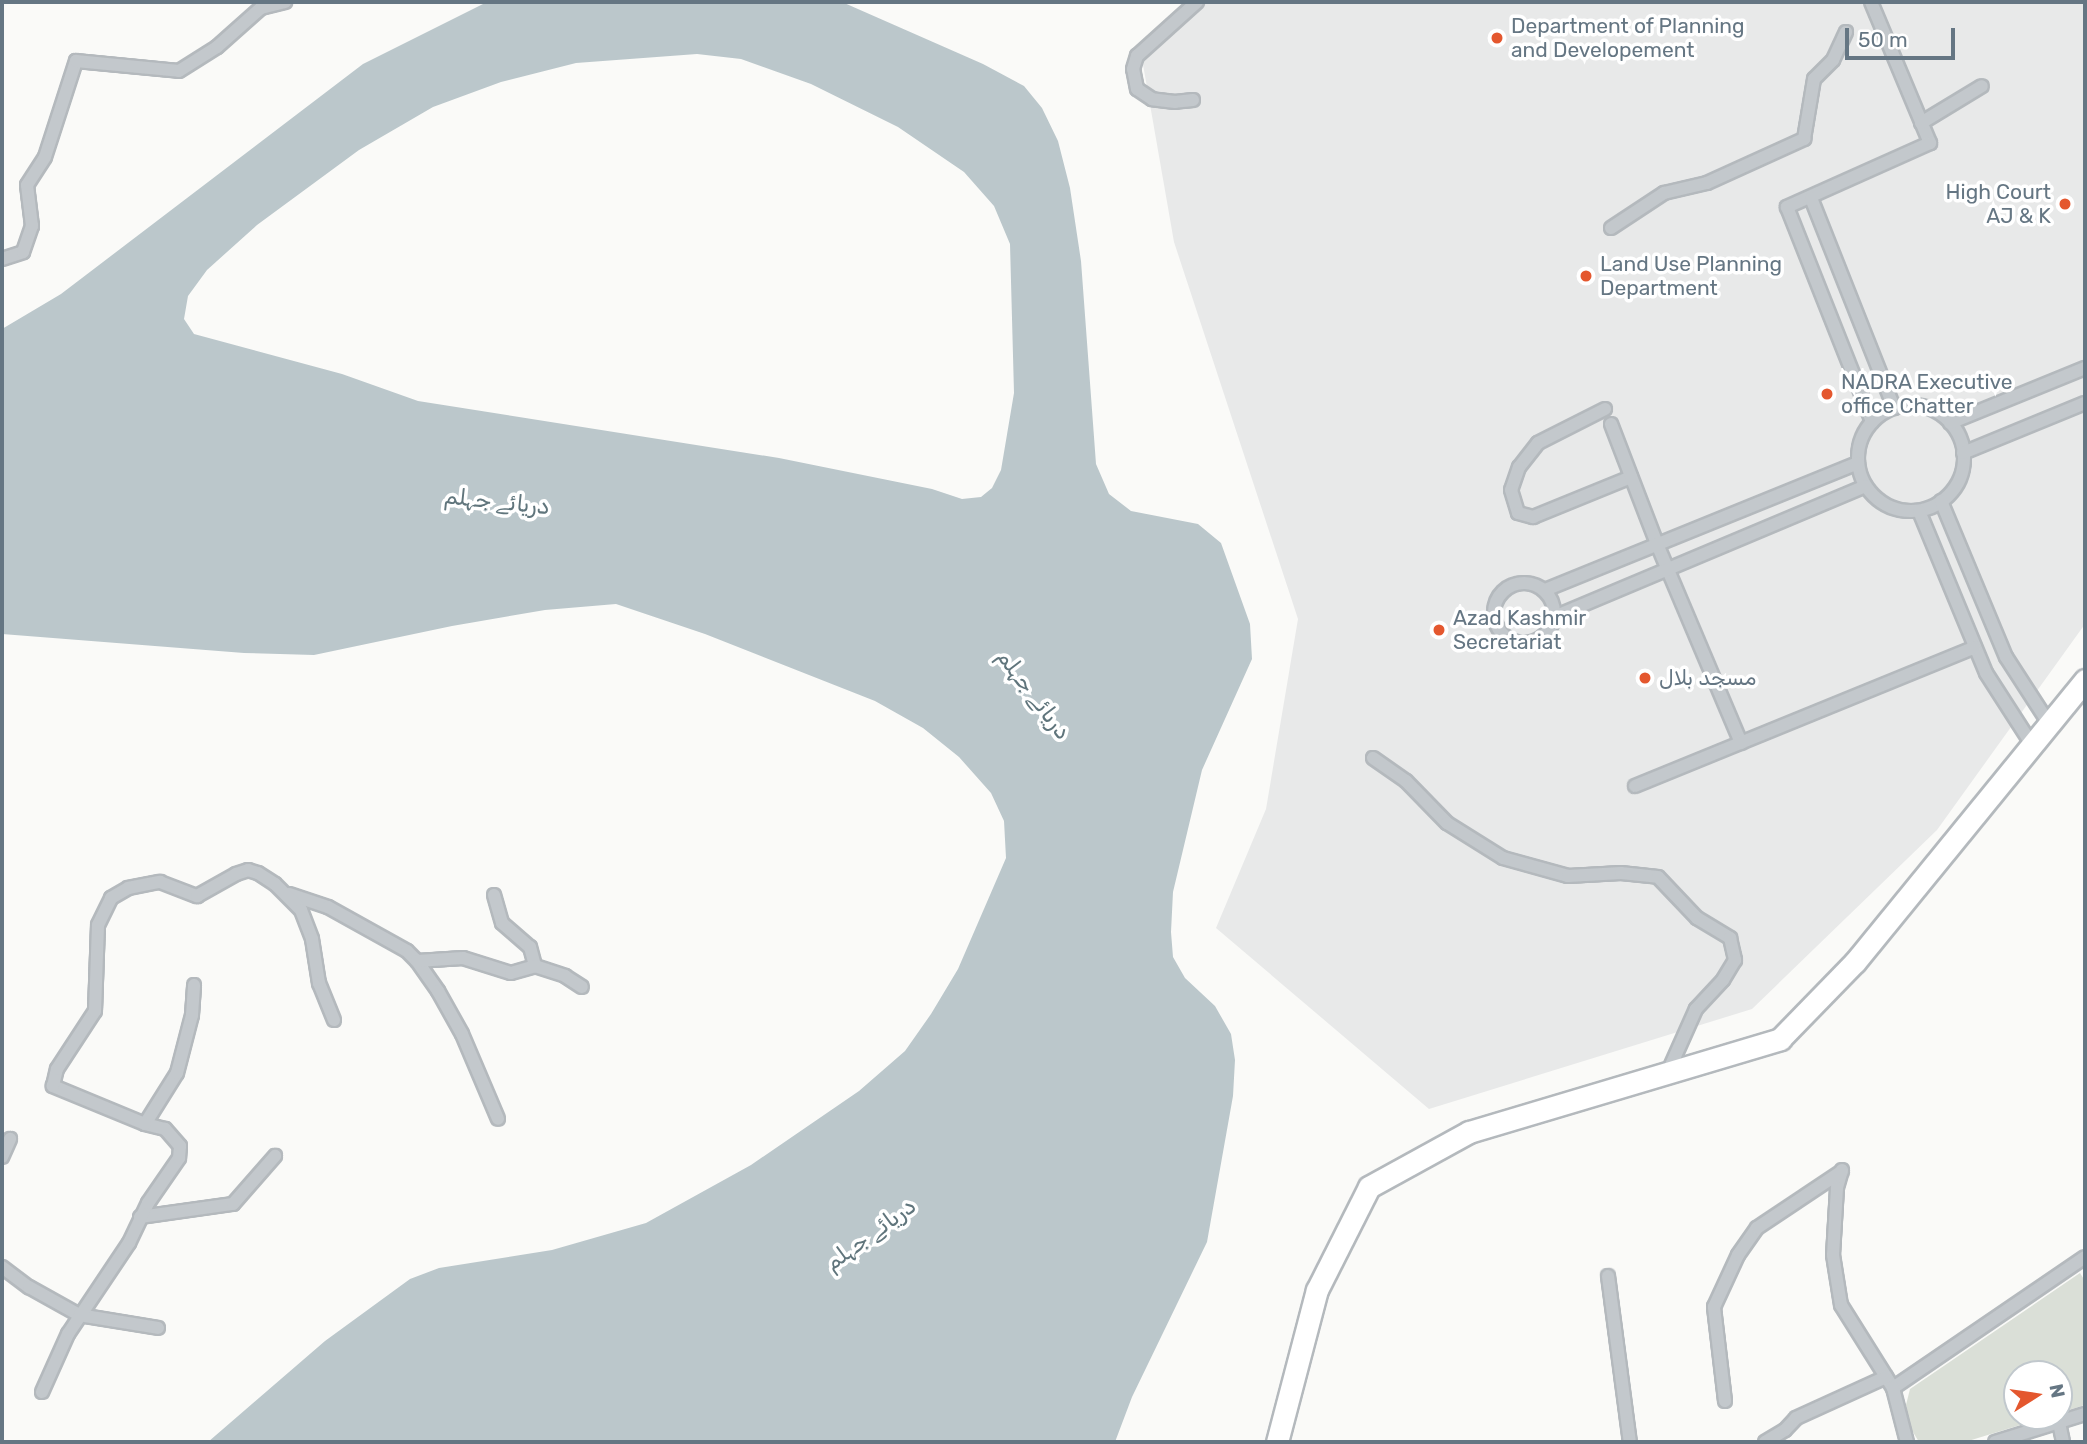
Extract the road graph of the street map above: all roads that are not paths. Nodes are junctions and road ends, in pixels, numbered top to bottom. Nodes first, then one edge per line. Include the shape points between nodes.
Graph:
1 (285, 2) edge
2 (1198, 2) edge
3 (1871, 2) edge
4 (1846, 32) dead end
5 (1982, 86) dead end
6 (1194, 100) dead end
7 (1921, 123) junction
8 (1811, 198) junction
9 (1611, 228) dead end
10 (2, 259) edge
11 (2085, 368) edge
12 (2085, 403) edge
13 (1894, 408) junction
14 (1605, 409) dead end
15 (1872, 422) junction
16 (1950, 423) junction
17 (1611, 424) dead end
18 (1963, 453) junction
19 (1858, 463) junction
20 (1632, 477) junction
21 (1866, 486) junction
22 (1941, 501) junction
23 (1919, 511) junction
24 (1657, 544) junction
25 (1668, 569) junction
26 (1545, 590) junction
27 (1554, 617) junction
28 (1975, 648) junction
29 (2085, 680) edge
30 (2050, 725) junction
31 (1741, 743) junction
32 (2033, 746) junction
33 (1373, 758) dead end
34 (1635, 786) dead end
35 (282, 891) junction
36 (494, 895) dead end
37 (417, 961) junction
38 (535, 966) junction
39 (194, 985) dead end
40 (582, 986) dead end
41 (334, 1020) dead end
42 (1668, 1073) junction
43 (498, 1119) dead end
44 (145, 1124) junction
45 (10, 1139) dead end
46 (275, 1156) dead end
47 (2, 1157) edge
48 (140, 1217) junction
49 (2085, 1257) edge
50 (2, 1267) edge
51 (1608, 1276) dead end
52 (79, 1315) junction
53 (158, 1328) dead end
54 (1885, 1377) junction
55 (1894, 1388) junction
56 (42, 1392) dead end
57 (1725, 1401) dead end
58 (2035, 1430) edge
59 (1278, 1442) edge
60 (1630, 1442) edge
61 (1765, 1442) edge
62 (1907, 1442) edge
63 (1995, 1442) edge

1 - 10 street via 261,8 217,47 179,71 76,61 45,157 27,185 33,226 23,252
2 - 6 street via 1137,56 1133,69 1137,89 1152,99
3 - 7 street
4 - 9 street via 1833,60 1814,79 1804,139 1707,184 1664,193
5 - 7 street
7 - 8 street via 1930,143
8 - 13 street
8 - 15 street via 1787,207
11 - 16 street
12 - 18 street
13 - 15 street
13 - 16 street via 1928,408
14 - 20 street via 1558,432 1532,451 1519,467 1511,490 1518,513 1533,517
15 - 19 street via 1859,445
16 - 18 street
17 - 20 street
18 - 22 street via 1959,480
19 - 21 street
19 - 24 street
20 - 24 street
21 - 23 street via 1885,505
21 - 25 street
22 - 23 street
22 - 30 street via 2006,657
23 - 28 street
24 - 25 street
24 - 26 street
25 - 27 street
25 - 31 street
26 - 27 street
26 - 27 street via 1526,582 1506,589 1495,606 1497,626 1511,639 1529,643 1546,634
28 - 31 street
28 - 32 street
29 - 30 highway
30 - 32 highway
31 - 34 street
32 - 42 highway via 1855,962 1780,1039
33 - 42 street via 1406,781 1447,823 1503,858 1569,876 1621,873 1658,877 1697,918 1730,938 1735,960 1696,1009
35 - 37 street via 328,907
35 - 41 street via 305,919 319,983
35 - 44 street via 248,870 197,896 160,882 128,888 111,898 97,925 95,1011 57,1069 53,1086
36 - 38 street via 502,923 530,947
37 - 38 street via 463,958 511,973
37 - 43 street via 462,1034
38 - 40 street
39 - 44 street via 192,1015 177,1073
42 - 59 highway via 1469,1132 1369,1187 1317,1290
44 - 48 street via 165,1129 180,1146 174,1166
45 - 47 street
46 - 48 street via 233,1204
48 - 52 street via 129,1243
49 - 55 street
50 - 52 street
51 - 60 street
52 - 53 street
52 - 56 street
54 - 55 street
54 - 57 street via 1841,1305 1833,1255 1842,1170 1757,1228 1738,1255 1714,1307
54 - 61 street via 1796,1418
55 - 62 street
58 - 63 street

